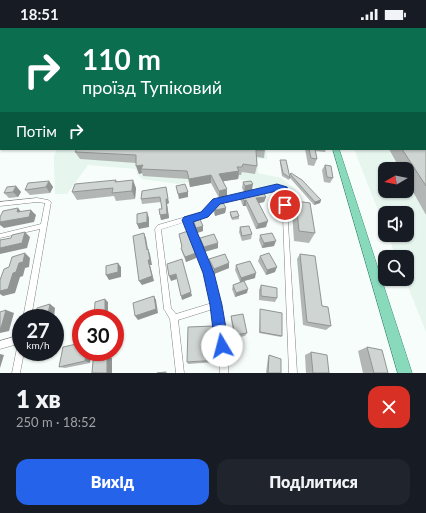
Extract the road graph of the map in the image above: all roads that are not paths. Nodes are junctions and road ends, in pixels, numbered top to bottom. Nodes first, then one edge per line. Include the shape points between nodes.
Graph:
1 (336, 150) edge
2 (0, 204) edge
3 (187, 220) junction
4 (44, 226) junction
5 (0, 236) edge
6 (216, 305) junction
7 (29, 309) edge
8 (174, 318) junction
9 (12, 342) edge
10 (0, 345) edge
11 (18, 361) edge
12 (16, 373) edge
13 (180, 373) edge
14 (224, 373) edge
15 (293, 373) edge
16 (405, 373) edge

1 - 16 main road
2 - 4 street via 45,200 48,202
3 - 6 street via 208,273
3 - 8 street via 158,229 168,309
3 - 15 street via 205,214 217,202 277,188 284,190
4 - 5 street
4 - 7 street
6 - 8 street
6 - 14 street
8 - 13 street
9 - 10 street
11 - 12 street

